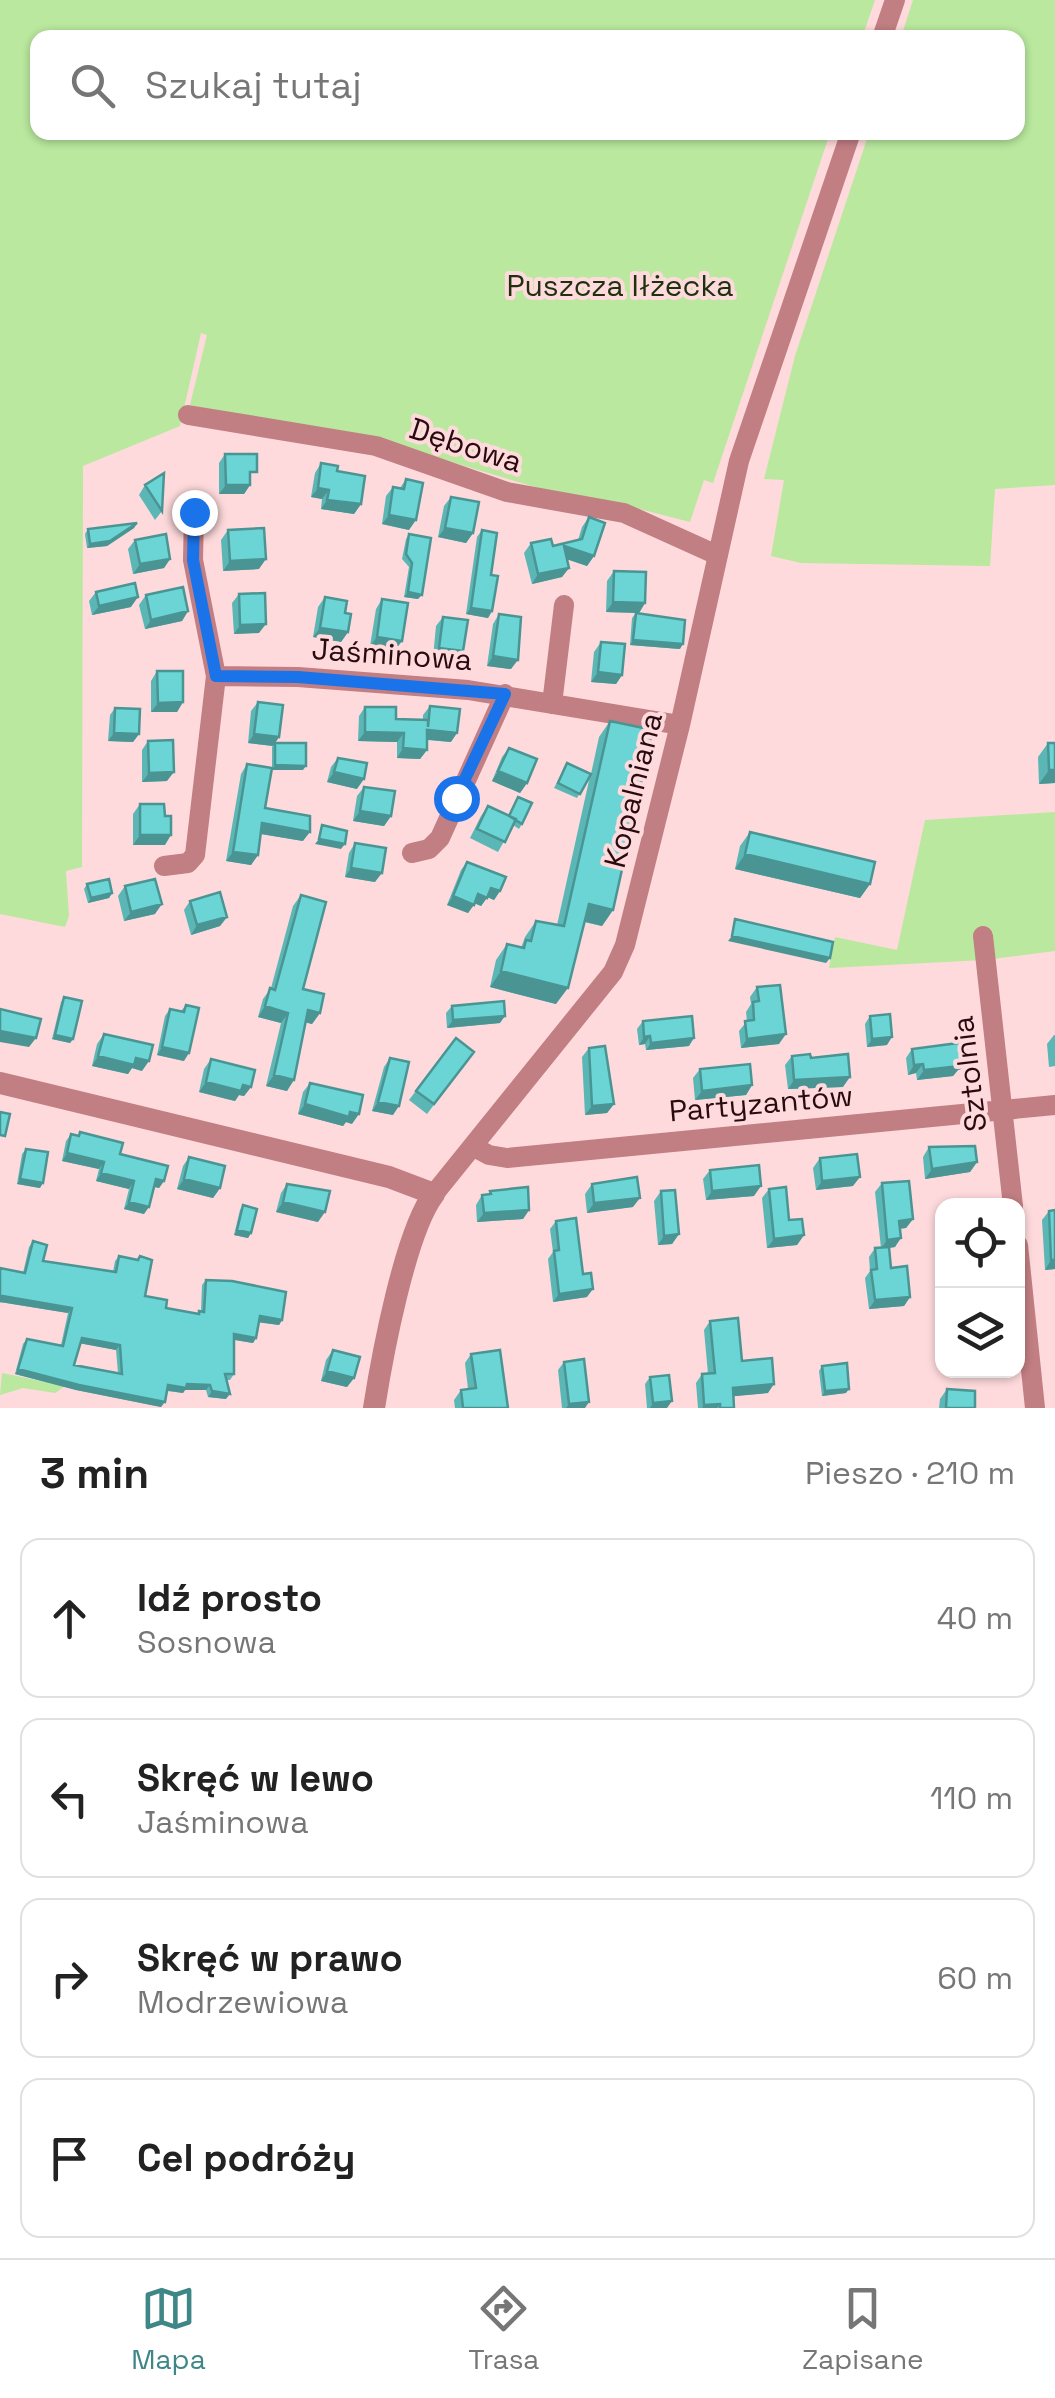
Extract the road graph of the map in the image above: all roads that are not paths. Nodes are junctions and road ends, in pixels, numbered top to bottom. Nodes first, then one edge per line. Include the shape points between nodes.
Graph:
1 (895, 0) edge
2 (885, 30) edge
3 (847, 140) edge
4 (188, 414) dead end
5 (194, 512) dead end
6 (718, 554) junction
7 (564, 604) dead end
8 (216, 676) junction
9 (505, 694) junction
10 (552, 704) junction
11 (680, 725) junction
12 (412, 853) dead end
13 (164, 866) dead end
14 (982, 936) dead end
15 (0, 1084) edge
16 (1055, 1105) edge
17 (1003, 1110) junction
18 (474, 1146) junction
19 (434, 1194) junction
20 (1012, 1198) edge
21 (1023, 1288) edge
22 (374, 1408) edge
23 (1035, 1408) edge

1 - 2 street
3 - 6 street, Kopalniana via 739,461
4 - 6 street, Dębowa via 376,446 507,492 624,513
5 - 8 street via 193,560
6 - 11 street, Kopalniana
7 - 10 street
8 - 9 street, Jaśminowa
8 - 13 street via 195,854
9 - 10 street, Jaśminowa
9 - 12 street via 440,838
10 - 11 street, Jaśminowa
11 - 18 street, Kopalniana via 632,926 616,966
14 - 17 street, Sztolnia
15 - 19 street via 389,1177
16 - 17 street, Partyzantów
17 - 18 street, Partyzantów via 508,1158
17 - 20 street, Sztolnia
18 - 19 street, Kopalniana
19 - 22 street, Kopalniana via 402,1279
21 - 23 street

